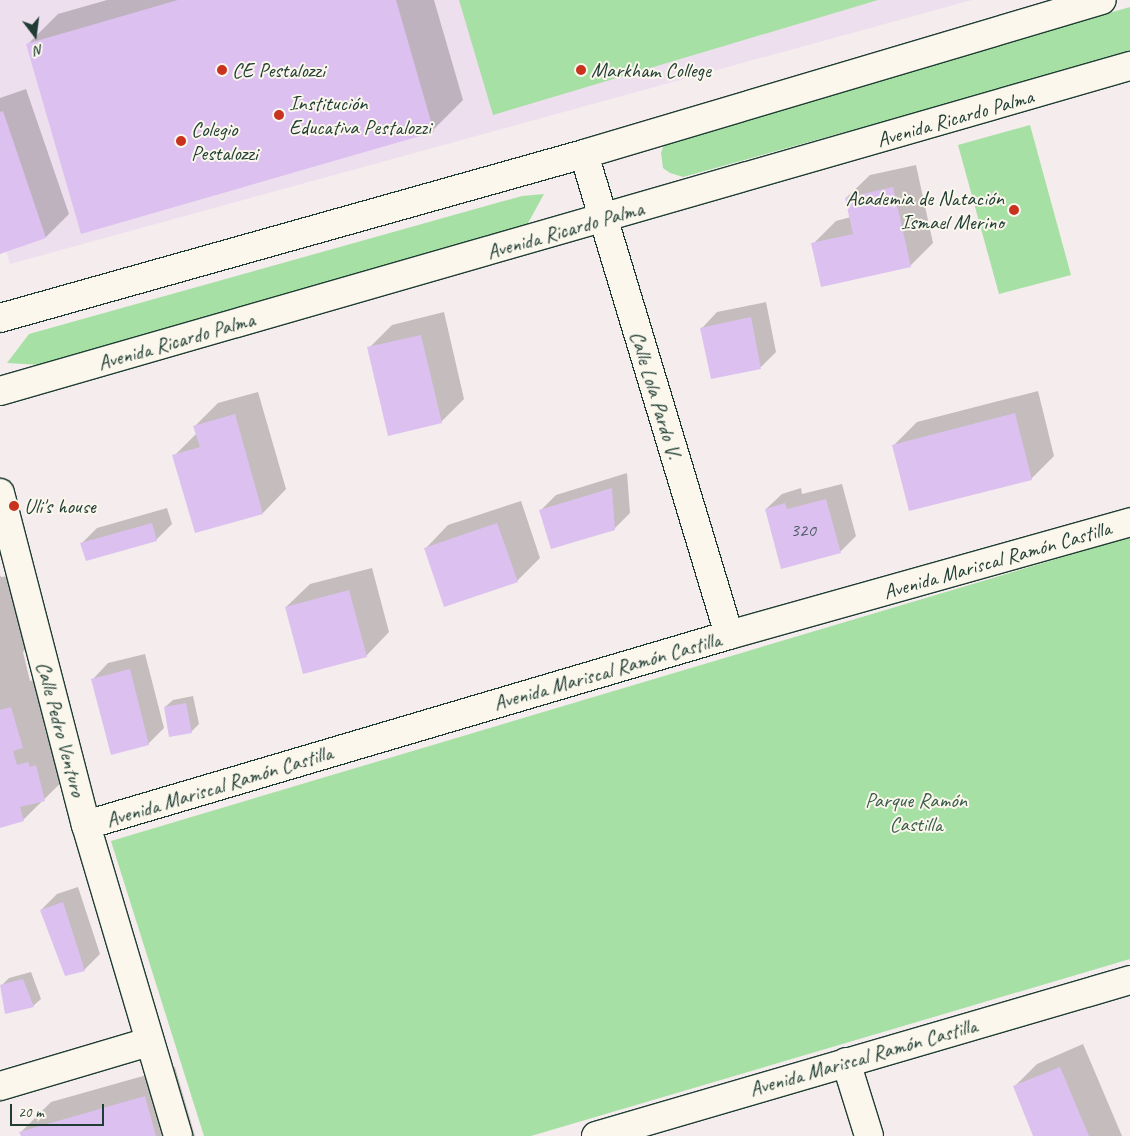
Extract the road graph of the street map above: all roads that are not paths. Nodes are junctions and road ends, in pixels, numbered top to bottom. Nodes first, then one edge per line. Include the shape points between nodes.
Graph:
1 (1102, 0) edge
2 (1130, 66) edge
3 (584, 154) junction
4 (603, 219) junction
5 (0, 318) edge
6 (0, 391) edge
7 (0, 493) edge
8 (1130, 522) edge
9 (729, 635) junction
10 (86, 825) junction
11 (1130, 980) edge
12 (149, 1042) junction
13 (846, 1062) junction
14 (0, 1086) edge
15 (178, 1136) edge
16 (596, 1136) edge
17 (868, 1136) edge

1 - 3 street
2 - 4 street, Avenida Ricardo Palma
3 - 4 street, Calle Lola Pardo V.
3 - 5 street
4 - 6 street, Avenida Ricardo Palma
4 - 9 street, Calle Lola Pardo V.
7 - 10 street, Calle Pedro Venturo
8 - 9 street, Avenida Mariscal Ramón Castilla
9 - 10 street, Avenida Mariscal Ramón Castilla
10 - 12 street, Calle Pedro Venturo
11 - 13 street, Avenida Mariscal Ramón Castilla
12 - 14 street
12 - 15 street, Calle Pedro Venturo
13 - 16 street, Avenida Mariscal Ramón Castilla
13 - 17 street

